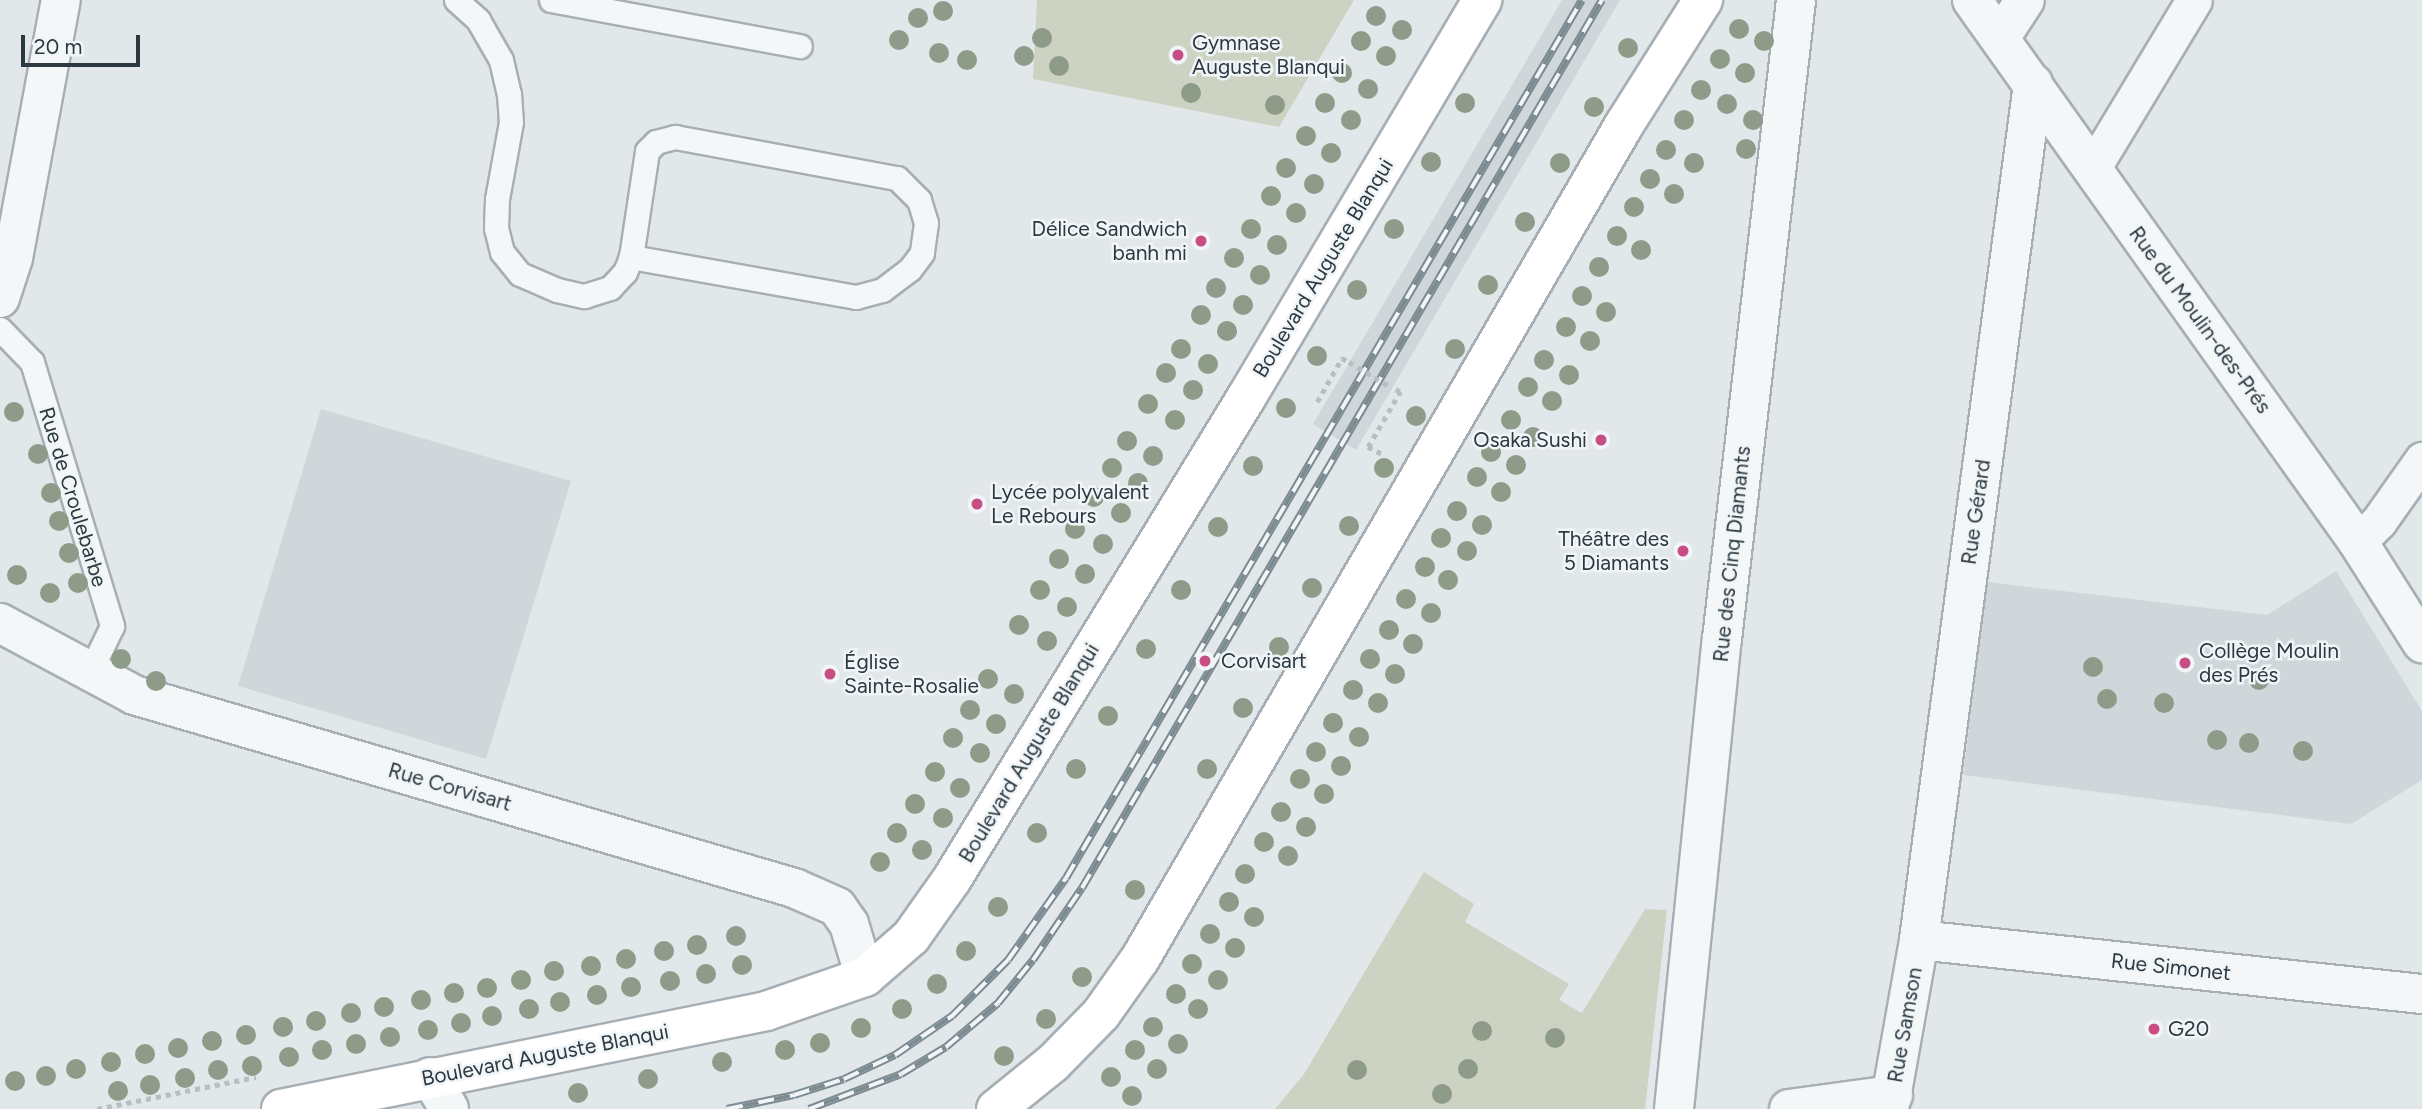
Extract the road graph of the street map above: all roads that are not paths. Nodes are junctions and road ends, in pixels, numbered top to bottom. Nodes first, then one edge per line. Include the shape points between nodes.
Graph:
1 (61, 0) edge
2 (456, 0) edge
3 (551, 0) edge
4 (1482, 0) edge
5 (1703, 0) edge
6 (1796, 0) edge
7 (1972, 0) edge
8 (2025, 0) edge
9 (2194, 0) edge
10 (2000, 38) junction
11 (800, 46) dead end
12 (2033, 84) junction
13 (2092, 169) junction
14 (631, 257) junction
15 (0, 298) edge
16 (0, 329) edge
17 (2422, 460) edge
18 (2358, 542) junction
19 (0, 623) edge
20 (2422, 643) edge
21 (90, 673) junction
22 (1919, 940) junction
23 (865, 977) junction
24 (2422, 994) edge
25 (436, 1098) edge
26 (1891, 1102) edge
27 (281, 1109) edge
28 (996, 1109) edge
29 (1674, 1109) edge
30 (1789, 1109) edge

1 - 15 street via 13,258
2 - 14 lane via 478,20 501,60 509,94 511,122 497,199 496,228 502,252 520,274 584,296 610,288
3 - 11 lane
4 - 23 main road, Boulevard Auguste Blanqui via 947,888 911,937
5 - 28 main road via 1624,125 1140,959 1101,1014 1053,1063
6 - 29 street, Rue des Cinq Diamants via 1722,639
7 - 10 street, Rue du Moulin-des-Prés
8 - 10 street
9 - 13 street
10 - 12 street, Rue du Moulin-des-Prés
12 - 13 street, Rue du Moulin-des-Prés
12 - 22 street, Rue Gérard
13 - 18 street, Rue du Moulin-des-Prés
14 - 14 lane via 856,297 882,290 910,269 922,253 926,223 919,200 897,178 675,137 656,142 647,151
16 - 21 lane, Rue de Croulebarbe via 32,362 112,626
17 - 18 street via 2379,521
18 - 20 street, Rue du Moulin-des-Prés
19 - 21 street, Rue Corvisart
21 - 23 street, Rue Corvisart via 134,695 794,887 837,907 849,924
22 - 24 street, Rue Simonet
22 - 26 street, Rue Samson
23 - 25 main road, Boulevard Auguste Blanqui via 766,1011
25 - 27 main road, Boulevard Auguste Blanqui
26 - 30 street

